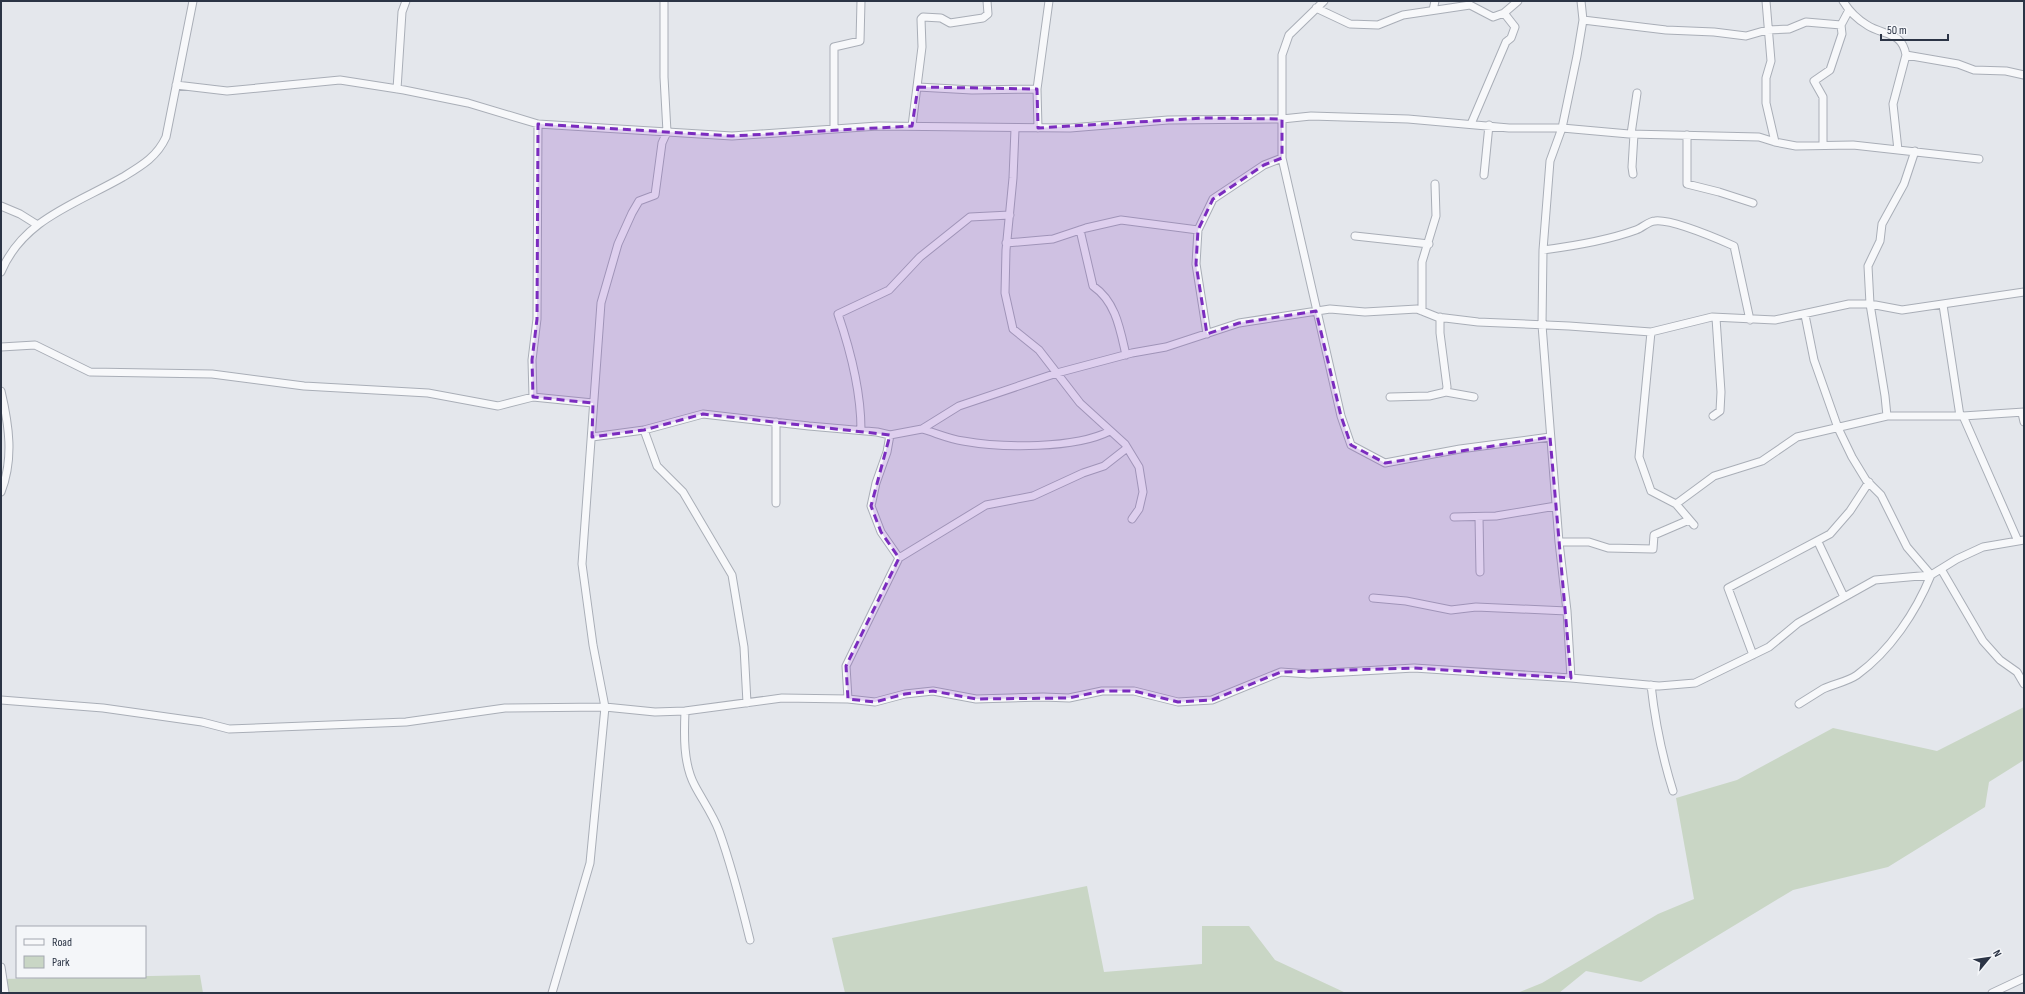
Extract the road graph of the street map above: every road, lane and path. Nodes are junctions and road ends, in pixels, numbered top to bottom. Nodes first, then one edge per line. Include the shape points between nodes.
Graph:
1 (193, 1) edge
2 (406, 1) edge
3 (664, 1) edge
4 (861, 1) edge
5 (987, 1) edge
6 (1049, 1) edge
7 (1324, 1) edge
8 (1435, 1) edge
9 (1518, 1) edge
10 (1581, 1) edge
11 (1766, 1) edge
12 (1843, 1) edge
13 (1316, 8) junction
14 (1433, 10) junction
15 (1849, 10) junction
16 (1504, 13) junction
17 (1583, 20) junction
18 (1841, 25) junction
19 (1768, 30) junction
20 (1906, 55) junction
21 (2024, 75) edge
22 (176, 85) junction
23 (918, 87) junction
24 (397, 89) junction
25 (1037, 89) junction
26 (1637, 93) dead end
27 (1282, 119) junction
28 (538, 124) junction
29 (1471, 124) junction
30 (1489, 125) junction
31 (912, 126) junction
32 (1038, 128) junction
33 (1562, 128) junction
34 (834, 129) junction
35 (1014, 129) junction
36 (667, 132) junction
37 (1633, 134) junction
38 (1687, 135) junction
39 (1775, 142) junction
40 (1823, 145) junction
41 (1898, 150) junction
42 (1915, 151) junction
43 (1282, 158) junction
44 (1979, 159) dead end
45 (1633, 174) dead end
46 (1484, 175) dead end
47 (1435, 184) dead end
48 (1753, 203) dead end
49 (1, 206) edge
50 (1010, 215) junction
51 (36, 224) junction
52 (1080, 230) junction
53 (1198, 230) junction
54 (1354, 236) dead end
55 (1006, 243) junction
56 (1429, 244) junction
57 (1543, 250) junction
58 (1, 272) edge
59 (2024, 292) edge
60 (1870, 304) junction
61 (1943, 305) junction
62 (1316, 311) junction
63 (1422, 311) junction
64 (1805, 315) junction
65 (1440, 317) junction
66 (1716, 318) junction
67 (1750, 320) junction
68 (1542, 325) junction
69 (1651, 332) junction
70 (1207, 334) junction
71 (1, 347) edge
72 (1126, 354) junction
73 (1057, 373) junction
74 (1, 391) edge
75 (1446, 392) junction
76 (533, 397) junction
77 (1390, 397) dead end
78 (1474, 397) dead end
79 (593, 403) junction
80 (2023, 413) edge
81 (1713, 416) dead end
82 (1887, 416) junction
83 (1961, 416) junction
84 (776, 422) junction
85 (2024, 422) edge
86 (1838, 428) junction
87 (922, 429) junction
88 (644, 430) junction
89 (861, 430) junction
90 (1110, 431) junction
91 (890, 435) junction
92 (592, 436) junction
93 (1550, 437) junction
94 (1127, 448) junction
95 (1869, 482) junction
96 (1, 492) edge
97 (776, 503) dead end
98 (1676, 504) junction
99 (1556, 506) junction
100 (1479, 516) junction
101 (1454, 517) dead end
102 (1132, 519) dead end
103 (2021, 541) edge
104 (1559, 542) junction
105 (1818, 542) junction
106 (899, 558) junction
107 (1941, 569) junction
108 (1480, 572) dead end
109 (1931, 575) junction
110 (1844, 597) junction
111 (1373, 598) dead end
112 (1567, 612) junction
113 (1753, 655) junction
114 (1571, 678) junction
115 (2024, 684) edge
116 (1651, 685) junction
117 (848, 699) junction
118 (1, 700) edge
119 (747, 703) junction
120 (1799, 704) dead end
121 (605, 707) junction
122 (685, 711) junction
123 (1672, 791) dead end
124 (750, 940) dead end
125 (1, 967) edge
126 (2024, 978) edge
127 (5, 993) edge
128 (552, 993) edge
129 (1992, 993) edge

1 - 22 street
2 - 24 street via 402,12
3 - 36 street
4 - 34 street via 860,41 834,47
5 - 23 street via 988,14 983,18 950,23 941,18 921,19 922,47
6 - 25 street
7 - 13 street
8 - 14 street
9 - 16 street
10 - 17 street
11 - 19 street
12 - 15 street
13 - 14 street via 1350,24 1378,25 1403,15
13 - 27 street via 1289,36 1282,55
14 - 16 street via 1470,5 1493,17
15 - 18 street
15 - 20 street via 1868,25 1900,39 1905,46
16 - 29 street via 1515,27
17 - 19 street via 1746,36
17 - 33 street
18 - 19 street via 1806,22 1789,29
18 - 40 street via 1842,34 1830,70 1814,81 1823,97
19 - 39 street via 1771,61 1766,78 1766,103
20 - 21 street via 1958,64 1974,70 2006,71
20 - 41 street via 1892,104
22 - 24 street via 227,91 340,80
22 - 51 street via 166,137 161,149 152,158 123,177
23 - 25 street via 972,90
23 - 31 street
24 - 28 street via 468,103
25 - 32 street
26 - 37 street
27 - 29 street via 1311,116
27 - 32 street via 1204,118
27 - 43 street
28 - 36 street
28 - 76 street via 537,319 532,360
29 - 30 street
30 - 33 street via 1509,128
30 - 46 street
31 - 34 street
31 - 35 street
32 - 35 street
33 - 37 street
33 - 57 street via 1550,161
34 - 36 street via 732,136
35 - 50 street
36 - 79 street via 662,142 655,194 639,201 632,213 618,244 601,304
37 - 38 street
37 - 45 street
38 - 39 street via 1759,136
38 - 48 street via 1687,184
39 - 40 street via 1796,146
40 - 41 street
41 - 42 street
42 - 44 street
42 - 60 street via 1904,184 1882,224 1880,241 1868,266
43 - 53 street via 1264,165 1213,199
43 - 62 street
47 - 56 street via 1436,216
49 - 51 street
50 - 55 street
50 - 89 street via 970,217 920,257 890,290 838,314 853,365 861,409
51 - 58 street via 18,241
52 - 53 street via 1121,220
52 - 55 street via 1053,239
52 - 72 street via 1093,286 1103,293 1117,318
53 - 70 street via 1196,264
54 - 56 street
55 - 73 street via 1005,292 1013,329 1039,350
56 - 63 street via 1422,262
57 - 67 street via 1616,236 1637,230 1655,220 1676,224 1734,246
57 - 68 street
59 - 61 street
60 - 61 street via 1902,310
60 - 64 street via 1849,304
60 - 82 street
61 - 83 street
62 - 63 street
62 - 70 street via 1239,322
62 - 93 street via 1341,416 1351,444 1385,463 1460,449
63 - 65 street
64 - 67 street via 1775,320
64 - 86 street via 1814,360
65 - 68 street via 1478,322
65 - 75 street via 1448,387
66 - 67 street
66 - 69 street
66 - 81 street via 1721,392 1720,411
68 - 69 street
68 - 93 street
69 - 98 street via 1639,457 1651,491
70 - 72 street via 1166,347
71 - 76 street via 35,345 90,372 212,374 304,386 428,393 498,406
72 - 73 street
73 - 87 street via 959,406
73 - 90 street via 1080,403
74 - 96 street via 8,420 10,449 8,470
75 - 77 street via 1429,396
75 - 78 street
76 - 79 street
79 - 92 street
80 - 83 street
80 - 85 street
82 - 83 street
82 - 86 street
83 - 103 street
84 - 88 street via 703,414
84 - 89 street
84 - 97 street
86 - 95 street via 1852,458
86 - 98 street via 1797,437 1762,461 1714,476
87 - 90 street via 963,441 1000,446 1063,443 1100,436
87 - 91 street
88 - 92 street
88 - 119 street via 657,466 683,492 732,575 744,647
89 - 91 street
90 - 94 street
91 - 106 street via 872,506 881,532
92 - 121 street via 582,564 593,645
93 - 99 street
94 - 102 street via 1139,467 1143,492 1139,509
94 - 106 street via 1104,466 1033,496 986,504
95 - 105 street via 1850,511 1830,534
95 - 109 street via 1881,495 1907,547
98 - 104 street via 1691,522 1654,535 1653,549 1608,548 1589,542
99 - 100 street via 1496,516
99 - 104 street
100 - 101 street
100 - 108 street
103 - 107 street via 1983,547
104 - 112 street
105 - 110 street
105 - 113 street via 1728,588
106 - 117 street via 846,666
107 - 109 street
107 - 115 street via 1983,641 2000,660 2017,672
109 - 110 street via 1874,580
109 - 120 street via 1922,597 1895,638 1875,659 1856,676 1823,689
110 - 113 street via 1798,623 1768,647
111 - 112 street via 1452,610 1476,607
112 - 114 street
113 - 116 street via 1695,683
114 - 116 street
114 - 117 street via 1414,668 1309,674 1281,672 1212,700 1178,702 1134,691 1102,691 1069,698 976,699 933,691 905,694 875,702
116 - 123 street via 1654,715
117 - 119 street via 782,698
118 - 121 street via 103,708 202,722 229,729 406,722 505,708
119 - 122 street
121 - 122 street via 655,712
121 - 128 street via 590,863
122 - 124 street via 687,762 694,784 719,830 740,896
125 - 127 street
126 - 129 street

